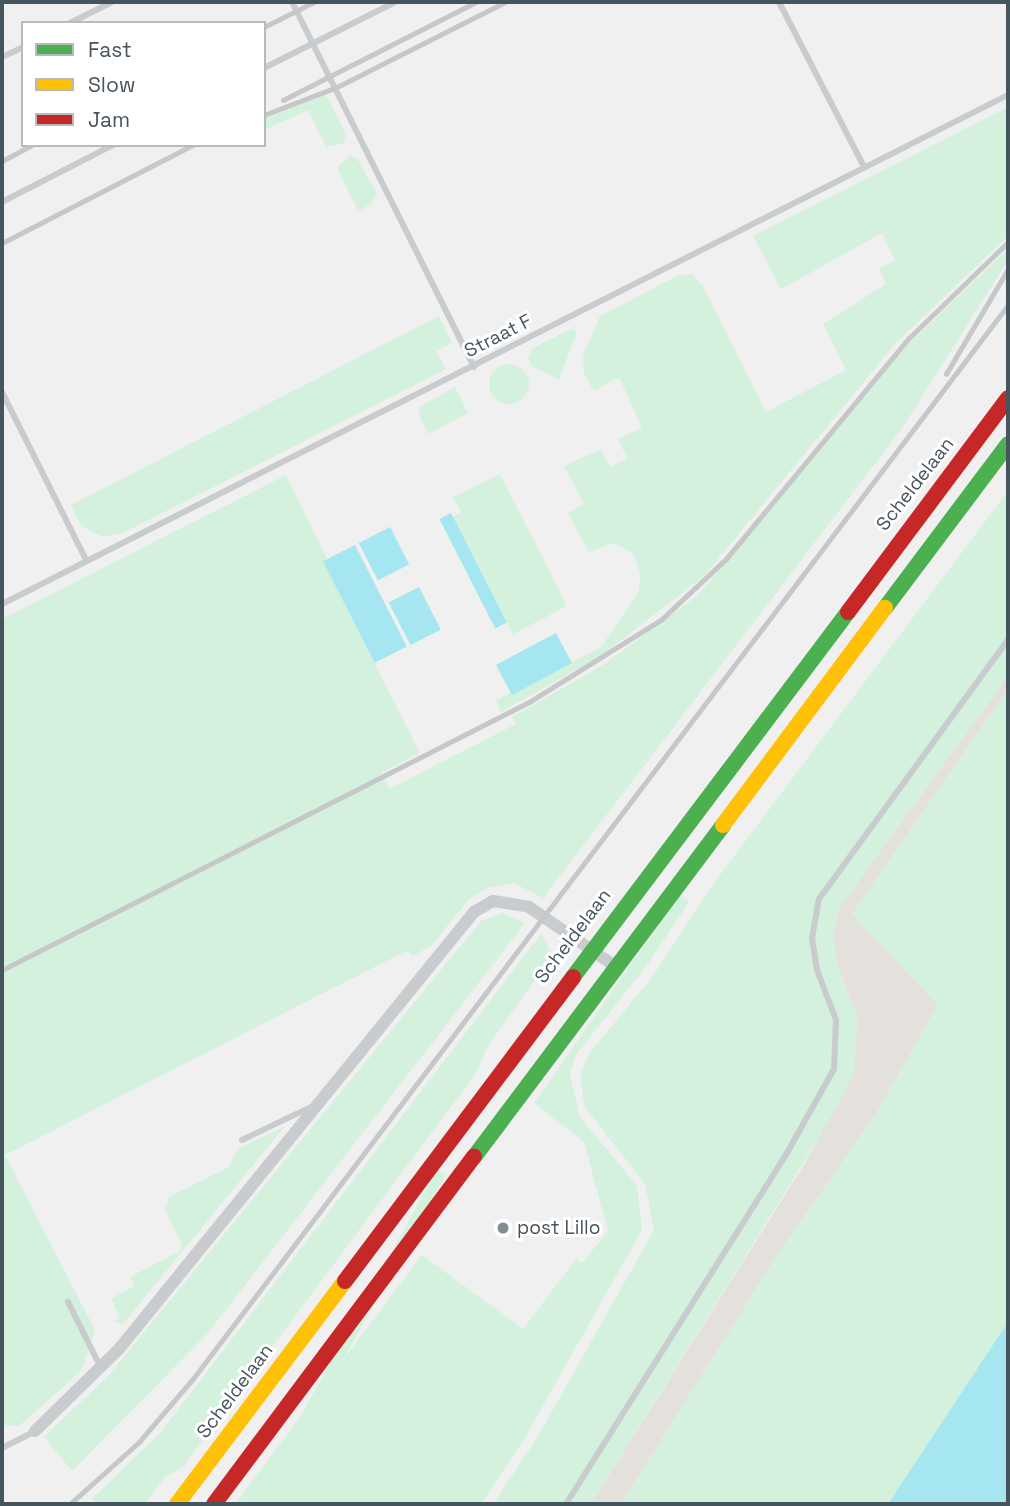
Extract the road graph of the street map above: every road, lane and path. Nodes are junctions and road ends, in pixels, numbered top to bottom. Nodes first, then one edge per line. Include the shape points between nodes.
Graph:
1 (112, 2) edge
2 (292, 2) edge
3 (395, 2) edge
4 (779, 2) edge
5 (74, 21) edge
6 (313, 44) junction
7 (21, 48) edge
8 (2, 57) edge
9 (266, 67) edge
10 (1008, 95) edge
11 (109, 147) edge
12 (863, 167) junction
13 (2, 202) edge
14 (474, 367) junction
15 (2, 391) edge
16 (1008, 398) edge
17 (1008, 444) edge
18 (86, 561) junction
19 (2, 604) edge
20 (1008, 640) edge
21 (590, 949) junction
22 (615, 966) junction
23 (319, 1103) junction
24 (242, 1140) dead end
25 (68, 1303) dead end
26 (101, 1368) junction
27 (34, 1431) joint
28 (2, 1448) edge
29 (177, 1504) edge
30 (214, 1504) edge
31 (566, 1504) edge

1 - 5 lane
2 - 6 lane
3 - 6 lane
4 - 12 lane
6 - 9 lane
6 - 14 lane
7 - 8 lane
10 - 12 lane, Straat F
11 - 13 lane
12 - 14 lane, Straat F
14 - 18 lane, Straat F
15 - 18 lane
16 - 21 main road, Scheldelaan
17 - 22 main road
18 - 19 lane, Straat F
20 - 31 lane via 819,899 812,938 817,970 836,1020 834,1069 787,1153
21 - 22 street
21 - 23 street via 529,907 493,901 474,912
21 - 29 main road, Scheldelaan
22 - 30 main road
23 - 24 lane
23 - 26 street
25 - 26 lane
26 - 27 street
27 - 28 lane

